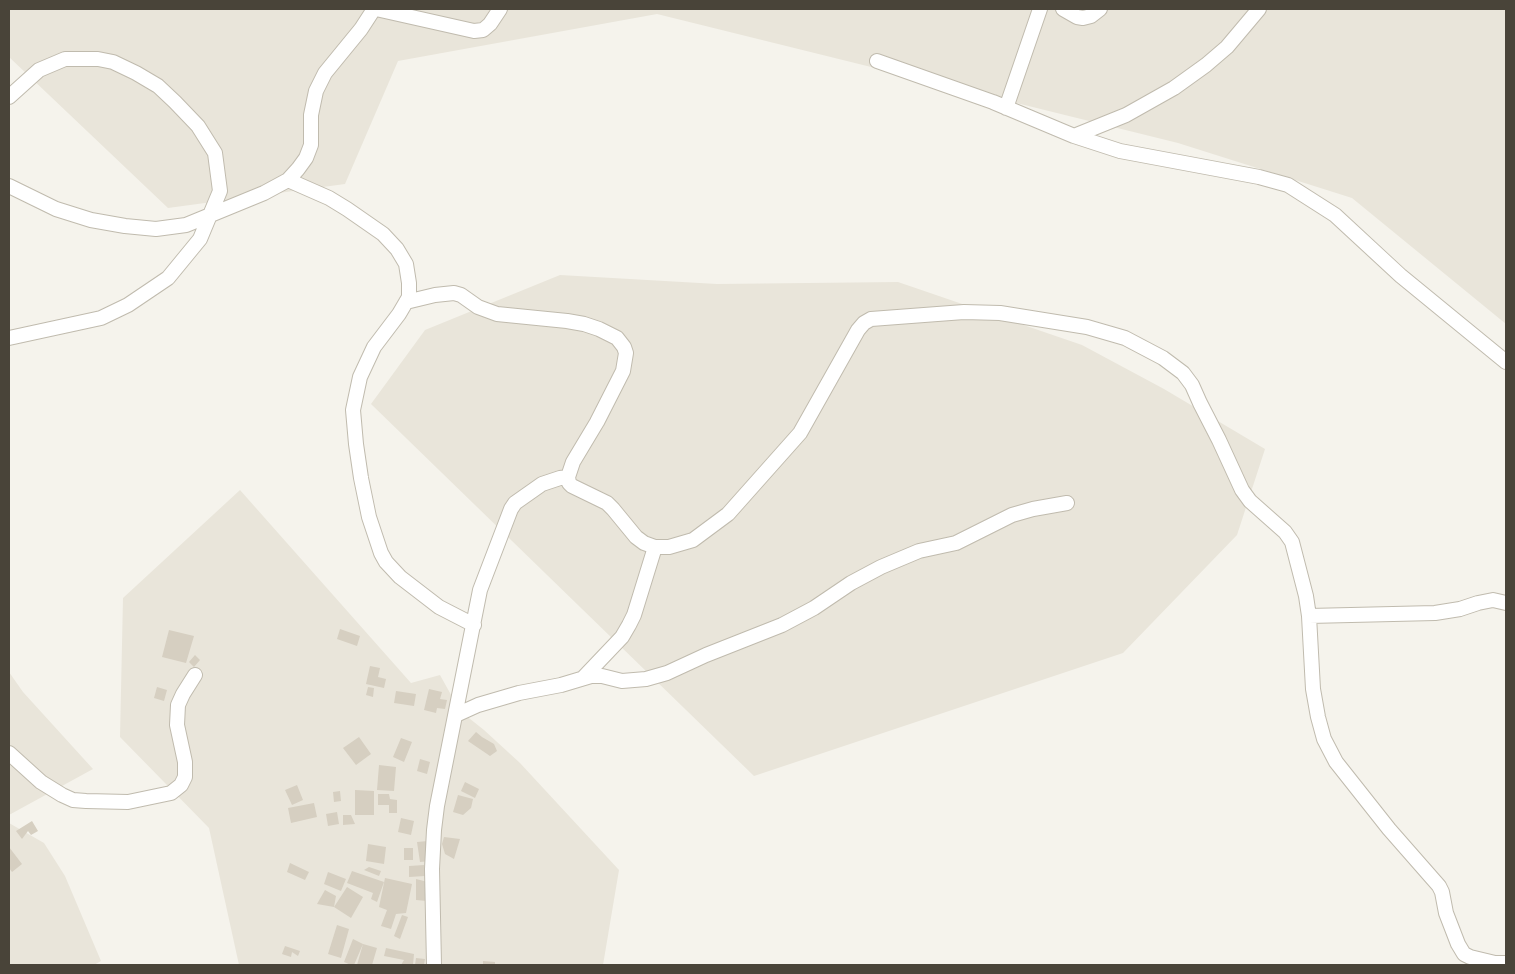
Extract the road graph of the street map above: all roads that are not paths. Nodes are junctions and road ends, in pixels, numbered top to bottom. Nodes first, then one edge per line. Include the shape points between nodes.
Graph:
1 (375, 9) edge
2 (500, 9) edge
3 (1040, 9) edge
4 (1064, 9) edge
5 (1100, 9) edge
6 (1259, 9) edge
7 (878, 61) dead end
8 (9, 97) edge
9 (1006, 108) junction
10 (1074, 136) junction
11 (288, 180) junction
12 (9, 186) edge
13 (210, 216) junction
14 (406, 302) junction
15 (9, 338) edge
16 (1506, 362) edge
17 (568, 477) junction
18 (1068, 503) dead end
19 (655, 547) junction
20 (1506, 604) edge
21 (1309, 616) junction
22 (474, 624) junction
23 (195, 675) dead end
24 (583, 678) junction
25 (456, 714) junction
26 (9, 753) edge
27 (1464, 960) edge
28 (1506, 963) edge
29 (434, 965) edge

1 - 2 street via 474,32 490,24
1 - 11 street via 325,74 316,91 311,115 311,145 306,158
3 - 9 street
4 - 5 street via 1083,18
6 - 10 street via 1227,47 1174,88 1126,115
7 - 9 street
8 - 13 street via 39,70 65,59 114,62 158,86 198,126 215,154 220,191
9 - 10 street
10 - 16 street via 1120,151 1288,185 1335,215 1402,276
11 - 13 street
11 - 14 street via 347,208 383,234 406,264 409,282
12 - 13 street via 56,209 125,226 156,229 186,225
13 - 15 street via 200,239 168,278 128,305 101,318
14 - 17 street via 435,295 461,295 478,307 497,314 584,324 617,338 626,353 623,371
14 - 22 street via 374,347 360,377 353,410 369,517 381,553 400,577 439,606
17 - 19 street via 572,486 607,503 636,537
17 - 22 street via 542,484 510,509 480,590
18 - 24 street via 1012,515 956,543 919,551 851,583 782,625 667,673 622,680 602,676
19 - 21 street via 670,547 693,540 728,514 800,433 864,323 964,312 1000,314 1088,327 1125,338 1164,358 1183,373 1192,385 1242,490 1292,542
19 - 24 street via 629,626
20 - 21 street via 1493,600 1435,613
21 - 27 street via 1313,689 1324,739 1336,762 1439,886
22 - 25 street
23 - 26 street via 178,705 177,726 185,777 171,793 128,802 73,800 41,782
24 - 25 street via 519,693
25 - 29 street via 434,830
27 - 28 street via 1470,957

